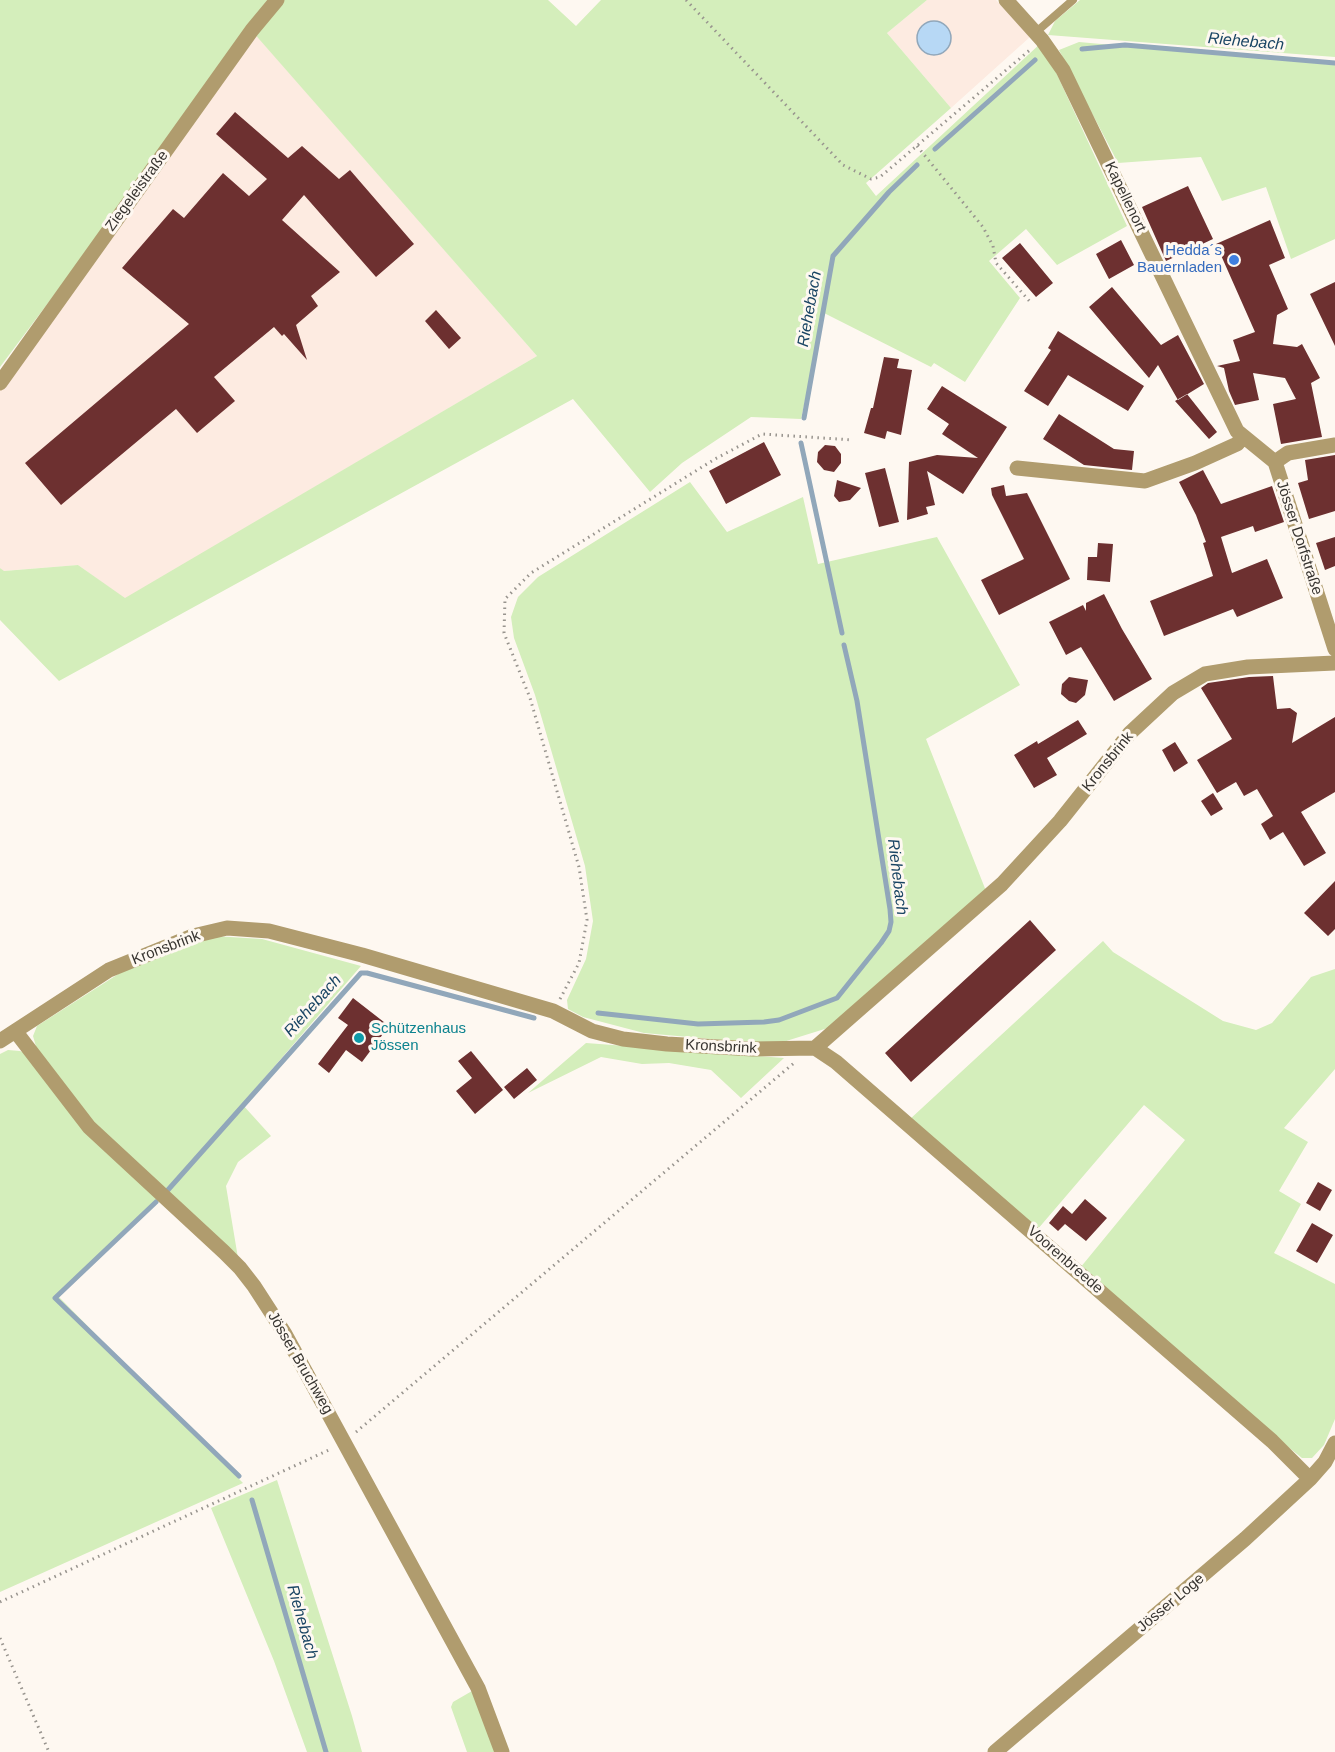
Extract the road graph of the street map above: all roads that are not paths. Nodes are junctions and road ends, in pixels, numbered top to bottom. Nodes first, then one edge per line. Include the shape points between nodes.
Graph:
1 (277, 0) edge
2 (1006, 0) edge
3 (1073, 0) edge
4 (1038, 37) junction
5 (0, 383) edge
6 (1243, 437) junction
7 (1335, 445) edge
8 (1275, 462) junction
9 (1017, 468) dead end
10 (1335, 649) edge
11 (1335, 663) edge
12 (16, 1032) junction
13 (0, 1041) edge
14 (814, 1047) junction
15 (1335, 1443) edge
16 (1310, 1479) junction
17 (502, 1752) edge
18 (996, 1752) edge

1 - 5 street, Ziegeleistraße
2 - 4 street, Kapellenort
3 - 4 lane
4 - 6 street, Kapellenort via 1064,70
6 - 8 street, Kapellenort
6 - 9 street via 1237,444 1206,458 1145,481
7 - 8 street via 1288,453
8 - 10 street, Jösser Dorfstraße
11 - 14 street, Kronsbrink via 1248,667 1205,674 1173,693 1130,733 1060,821 1002,884
12 - 13 street, Kronsbrink
12 - 14 street, Kronsbrink via 109,970 193,936 227,928 269,931 362,955 553,1011 592,1031 623,1039 753,1049
12 - 17 street, Jösser Bruchweg via 89,1127 240,1268 285,1334 478,1688
14 - 16 street, Voorenbreede via 1237,1410
15 - 16 street, Jösser Loge
16 - 18 street, Jösser Loge

